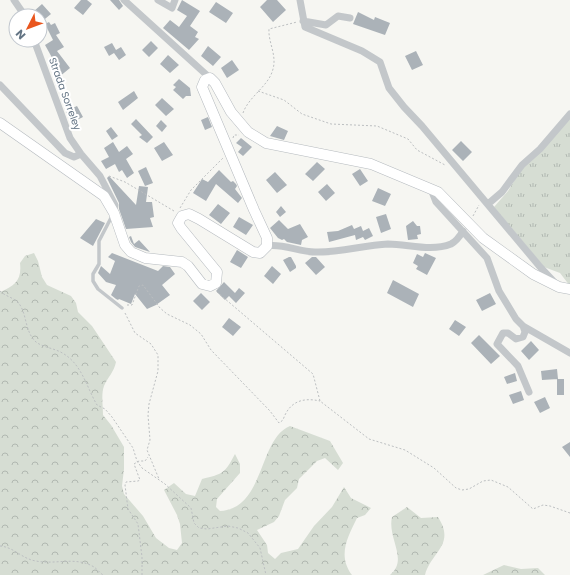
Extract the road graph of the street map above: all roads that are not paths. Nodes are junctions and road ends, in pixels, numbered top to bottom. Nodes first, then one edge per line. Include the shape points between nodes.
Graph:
1 (124, 0) edge
2 (158, 0) edge
3 (175, 0) edge
4 (300, 0) edge
5 (350, 18) dead end
6 (303, 21) junction
7 (37, 48) edge
8 (210, 78) junction
9 (0, 85) edge
10 (570, 114) edge
11 (0, 123) edge
12 (81, 154) junction
13 (486, 203) junction
14 (114, 213) junction
15 (465, 227) junction
16 (267, 246) junction
17 (559, 287) junction
18 (570, 289) edge
19 (122, 308) road end
20 (523, 326) junction
21 (570, 353) edge
22 (529, 392) dead end

1 - 8 street
2 - 3 street via 172,8
4 - 6 street
5 - 6 street via 338,16 326,25
6 - 13 street via 305,27 362,51 380,62 389,88
7 - 12 street, Strada Sorreley via 70,138
8 - 15 street via 231,112 248,132 266,143 371,164 438,192
8 - 16 street via 202,87 267,238
9 - 12 street via 65,153 74,157
10 - 13 street via 540,149 522,165 502,192
11 - 14 street via 66,172 104,196
12 - 14 street, Strada Sorreley via 100,176 116,205
13 - 17 street
14 - 16 street via 125,245 131,252 145,258 182,262 202,284 210,286 216,282 217,272 181,228 178,223 182,216 189,214 200,219 253,252 260,253
14 - 19 lane via 99,241 99,264 93,274 93,280 95,286
15 - 16 street via 458,239 451,244 432,247 388,244 314,252 276,244
15 - 17 street via 533,274
15 - 20 street via 487,258 499,291
17 - 18 street
20 - 21 street
20 - 22 street via 526,332 523,337 516,339 508,333 503,333 497,344 518,366

